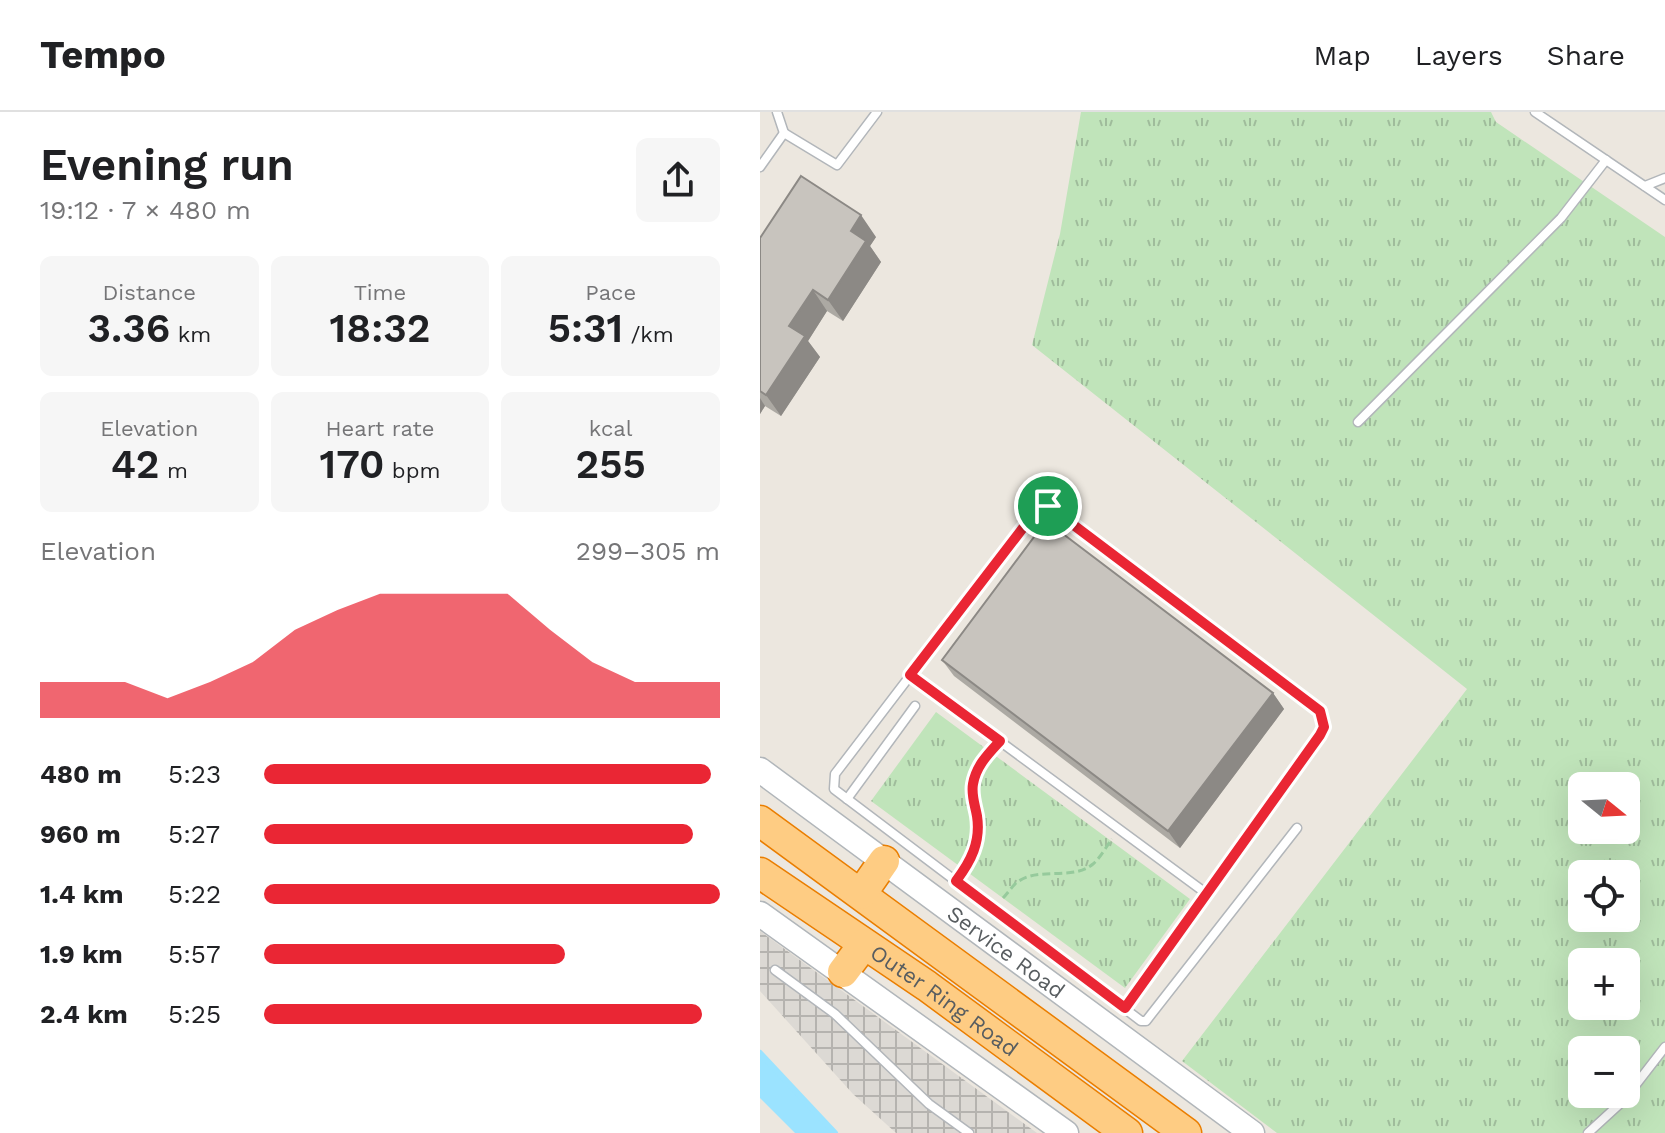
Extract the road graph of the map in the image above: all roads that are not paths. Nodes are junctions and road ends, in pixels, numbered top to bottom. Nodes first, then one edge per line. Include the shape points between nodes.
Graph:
1 (777, 112) edge
2 (877, 112) edge
3 (1535, 112) edge
4 (784, 133) junction
5 (1606, 160) junction
6 (760, 167) edge
7 (1665, 178) edge
8 (1645, 186) junction
9 (1665, 200) edge
10 (1358, 422) dead end
11 (910, 675) junction
12 (915, 706) dead end
13 (760, 770) edge
14 (847, 799) junction
15 (760, 821) edge
16 (1297, 828) dead end
17 (914, 850) junction
18 (892, 866) junction
19 (760, 873) edge
20 (861, 894) junction
21 (1207, 894) junction
22 (760, 914) edge
23 (864, 944) junction
24 (775, 970) dead end
25 (843, 972) junction
26 (1125, 1008) junction
27 (1665, 1047) edge
28 (969, 1133) edge
29 (1066, 1133) edge
30 (1127, 1133) edge
31 (1186, 1133) edge
32 (1252, 1133) edge
33 (1588, 1133) edge

1 - 4 lane
2 - 4 lane via 837,165
3 - 5 lane
4 - 6 lane
5 - 8 lane
5 - 10 lane via 1561,218
7 - 8 lane
8 - 9 lane
11 - 14 lane via 835,774 834,789
11 - 21 lane
11 - 21 lane via 1039,507 1051,508 1324,718 1320,735
12 - 14 lane
13 - 18 street, Service Road
14 - 17 lane
15 - 20 highway, Outer Ring Road
16 - 26 lane via 1149,1019 1141,1021
17 - 18 lane
17 - 26 lane
18 - 20 highway
18 - 32 street, Service Road
19 - 23 highway, Outer Ring Road
20 - 31 highway, Outer Ring Road
21 - 26 lane
22 - 25 street
23 - 25 highway
23 - 30 highway, Outer Ring Road
24 - 28 lane via 835,1014 929,1104
25 - 29 street
27 - 33 lane via 1624,1100

